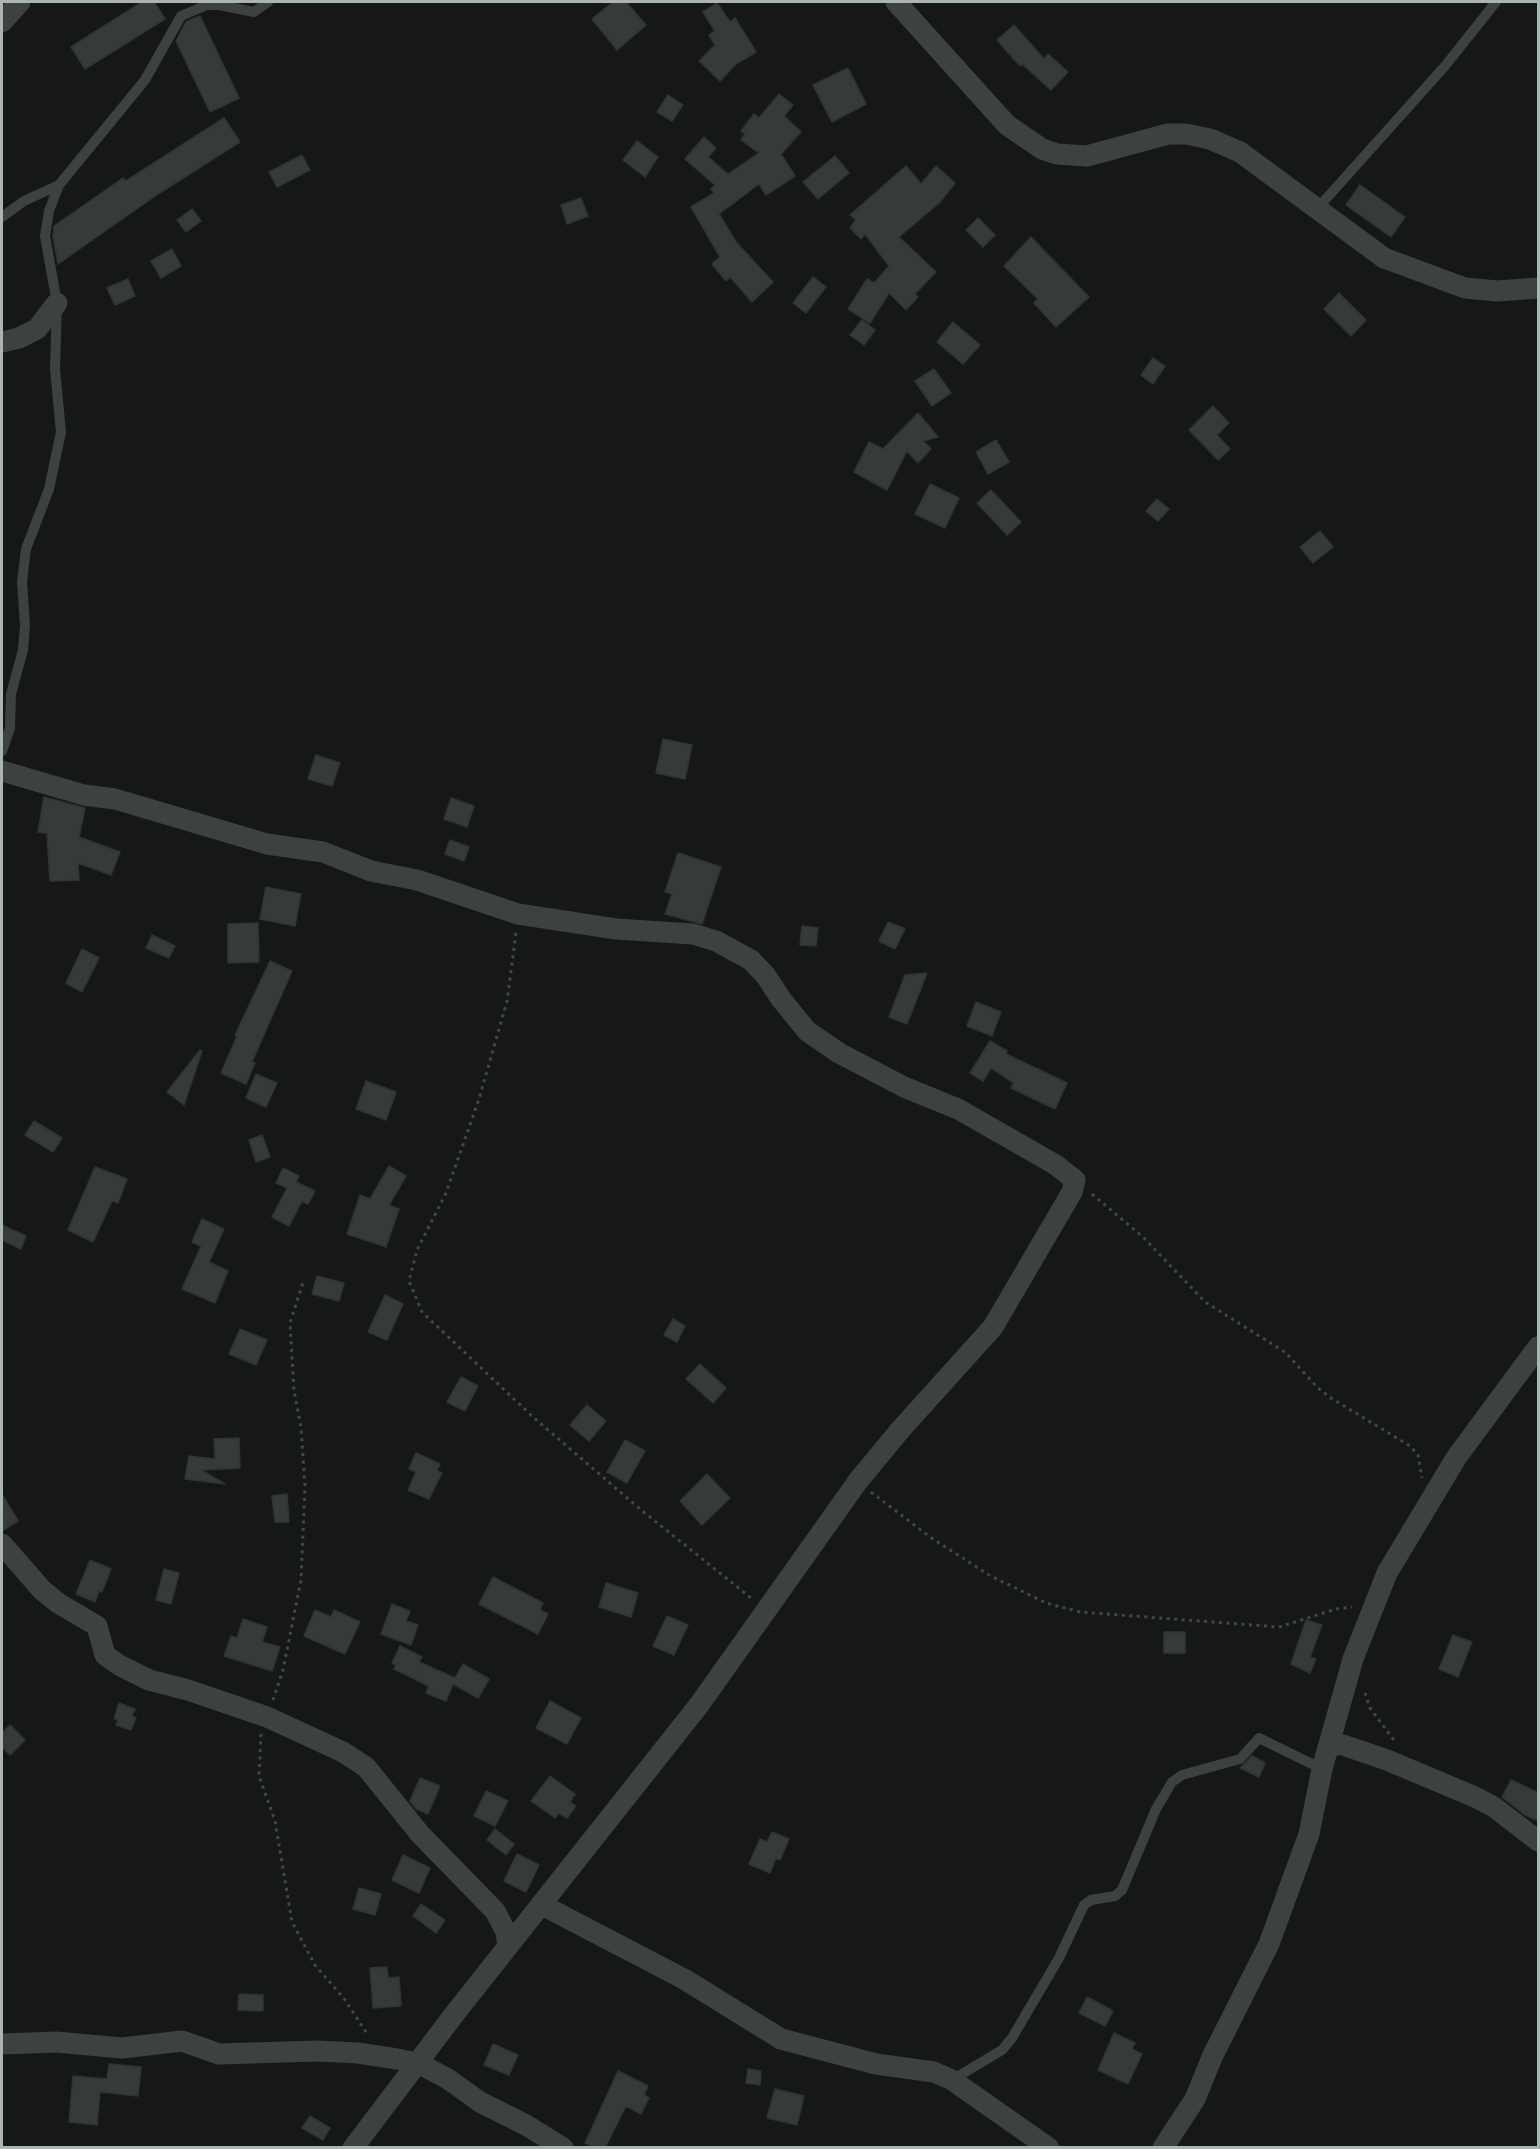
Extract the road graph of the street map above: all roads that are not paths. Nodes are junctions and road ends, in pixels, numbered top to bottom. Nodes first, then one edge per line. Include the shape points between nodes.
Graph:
1 (20, 2) edge
2 (268, 2) edge
3 (896, 2) edge
4 (1496, 2) edge
5 (2, 22) edge
6 (59, 185) junction
7 (1316, 210) junction
8 (2, 217) edge
9 (1539, 288) edge
10 (57, 303) junction
11 (2, 342) edge
12 (2, 751) edge
13 (2, 771) edge
14 (1539, 1347) edge
15 (2, 1544) edge
16 (1329, 1748) junction
17 (1322, 1769) junction
18 (1539, 1841) edge
19 (542, 1905) junction
20 (508, 1946) junction
21 (2, 2044) edge
22 (418, 2063) junction
23 (952, 2080) junction
24 (353, 2148) edge
25 (563, 2148) edge
26 (1048, 2148) edge
27 (1163, 2148) edge

1 - 5 street
2 - 6 lane via 254,12 219,4 181,16 145,80
3 - 7 street via 1007,124 1042,149 1087,156 1149,137 1186,134 1240,152
4 - 7 lane via 1445,66
6 - 8 lane via 24,201
6 - 10 lane via 45,223
7 - 9 street via 1384,258 1422,273 1465,288
10 - 11 street via 37,329
10 - 12 lane via 55,369 61,432 49,489 26,549 22,582 25,625 11,694 10,728
13 - 19 street via 84,795 115,798 267,844 323,852 371,871 417,880 518,914 616,929 693,934 735,950 766,976 807,1031 863,1066 958,1109 1056,1165 1074,1180 1072,1192 993,1327 858,1481 699,1705
14 - 16 street via 1456,1458 1387,1573 1353,1659
15 - 20 street via 42,1590 97,1626 105,1655 119,1665 149,1680 267,1718 343,1752 366,1767 420,1834 495,1911
16 - 17 street
16 - 18 street via 1343,1745 1406,1767 1494,1807
17 - 23 lane via 1259,1738 1240,1760 1182,1775 1172,1782 1156,1809 1122,1890 1115,1896 1084,1905 1059,1958 1012,2038 1002,2050
17 - 27 street via 1310,1834 1269,1944 1195,2099
19 - 20 street
19 - 23 street via 684,1979 781,2039 876,2064 934,2072
20 - 22 street
21 - 22 street via 122,2048 182,2041 219,2054 318,2051
22 - 24 street
22 - 25 street
23 - 26 street

